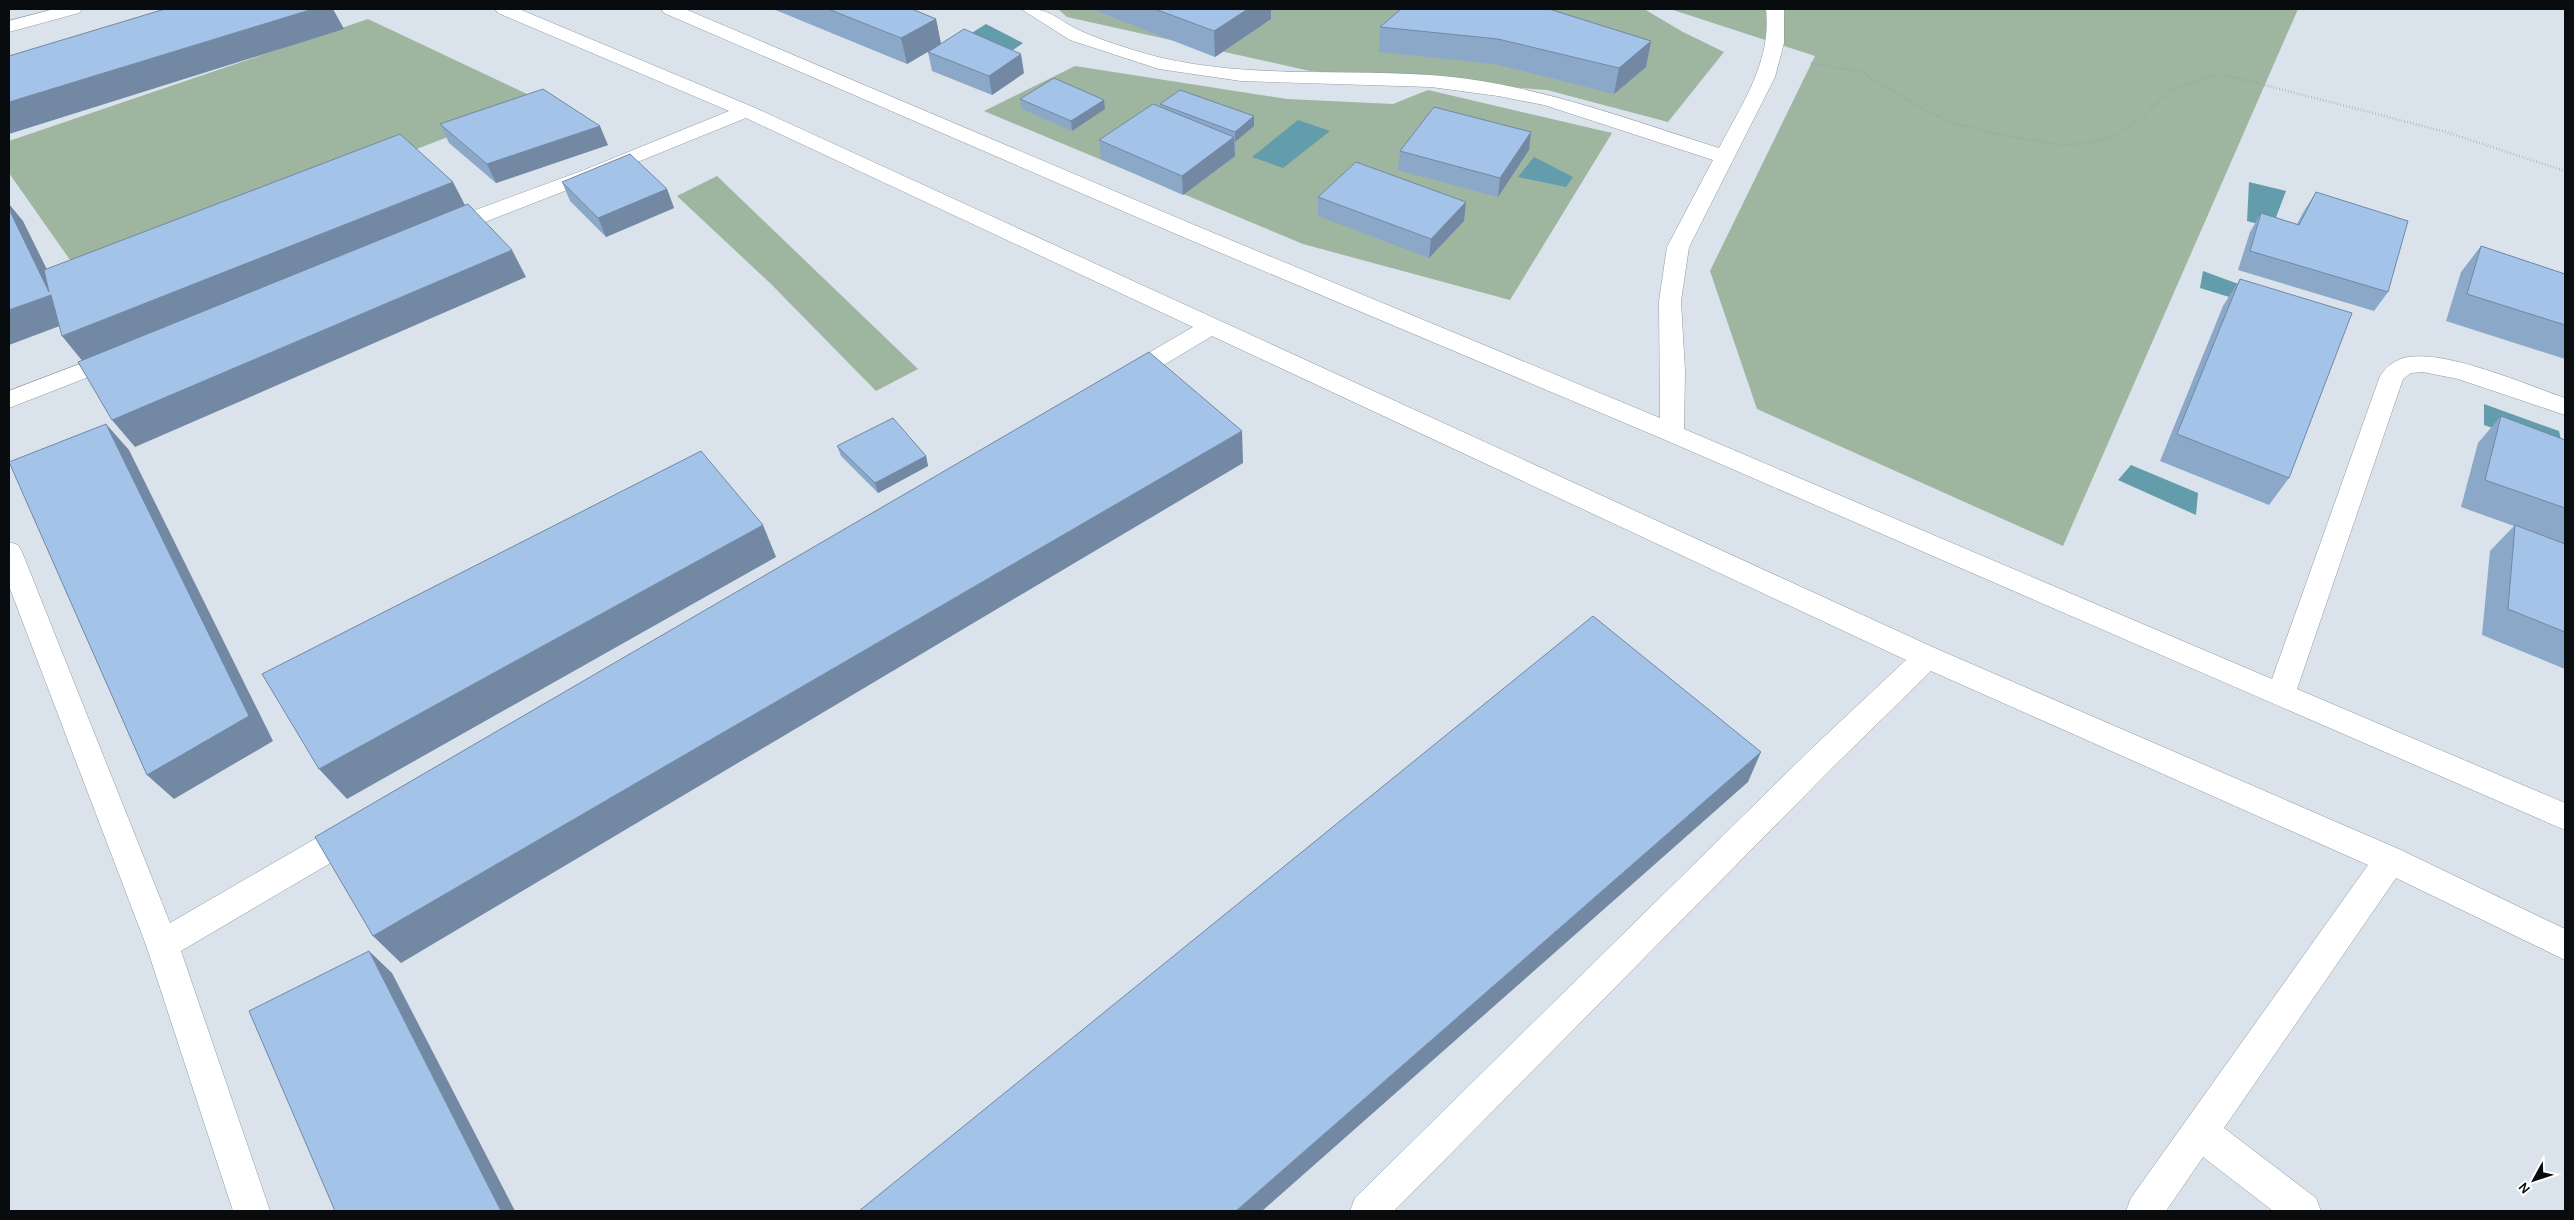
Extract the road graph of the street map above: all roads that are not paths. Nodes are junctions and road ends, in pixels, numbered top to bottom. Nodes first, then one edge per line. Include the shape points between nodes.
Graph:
1 (72, 9) edge
2 (504, 9) edge
3 (670, 9) edge
4 (1030, 9) edge
5 (1775, 9) edge
6 (9, 27) edge
7 (746, 111) junction
8 (1725, 157) junction
9 (428, 236) edge
10 (1212, 326) junction
11 (139, 349) edge
12 (1103, 390) edge
13 (9, 400) edge
14 (2565, 407) edge
15 (1672, 434) junction
16 (9, 552) edge
17 (1927, 657) junction
18 (2281, 695) junction
19 (2565, 817) edge
20 (377, 818) edge
21 (2390, 860) junction
22 (162, 945) junction
23 (2565, 945) edge
24 (2200, 1132) junction
25 (252, 1211) edge
26 (1368, 1211) edge
27 (2144, 1211) edge
28 (2303, 1211) edge

1 - 6 street
2 - 7 street
3 - 15 street
4 - 8 street via 1076,36 1159,63 1241,75 1431,81 1498,90 1548,100
5 - 8 street via 1778,25 1766,77
7 - 9 street
7 - 10 street
8 - 15 street via 1678,247 1673,273 1670,301
10 - 12 street
10 - 17 street
11 - 13 street
14 - 18 street via 2442,367 2408,365 2392,376
15 - 18 street
16 - 22 street
17 - 21 street
17 - 26 street
18 - 19 street
20 - 22 street
21 - 23 street
21 - 24 street
22 - 25 street
24 - 27 street
24 - 28 street

